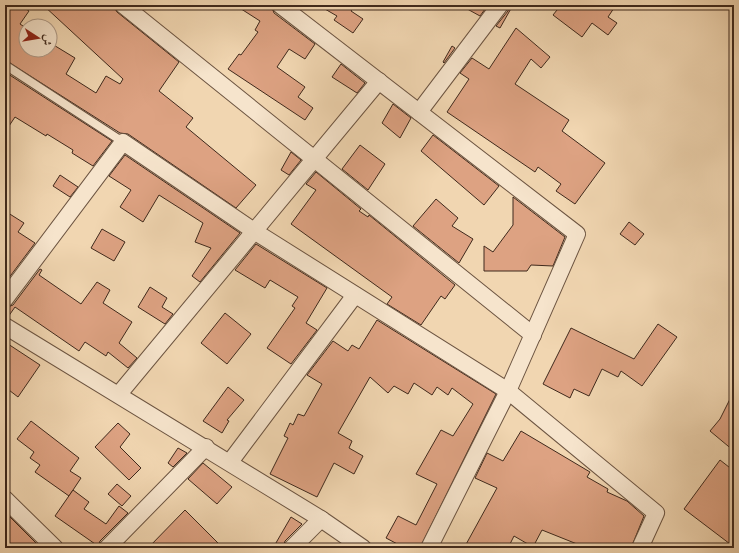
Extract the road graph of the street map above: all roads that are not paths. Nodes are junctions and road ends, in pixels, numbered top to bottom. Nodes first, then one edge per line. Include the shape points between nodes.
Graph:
1 (123, 5) edge
2 (280, 5) edge
3 (500, 5) edge
4 (5, 64) edge
5 (379, 81) junction
6 (419, 112) junction
7 (123, 142) junction
8 (314, 159) junction
9 (254, 231) junction
10 (355, 295) junction
11 (5, 300) edge
12 (5, 326) edge
13 (533, 335) junction
14 (508, 391) junction
15 (119, 394) junction
16 (206, 447) junction
17 (230, 462) junction
18 (5, 499) edge
19 (321, 519) junction
20 (55, 548) edge
21 (107, 548) edge
22 (292, 548) edge
23 (363, 548) edge
24 (430, 548) edge
25 (640, 548) edge

1 - 8 street
2 - 5 street
3 - 6 street
4 - 7 lane
5 - 6 street
5 - 8 street
6 - 13 street via 577,234
7 - 9 street
7 - 11 street
8 - 9 street
8 - 13 street
9 - 10 street
9 - 15 street
10 - 14 street
10 - 17 street
12 - 15 street
13 - 14 street
14 - 24 street
14 - 25 street via 656,513
15 - 16 street
16 - 17 street
16 - 21 street
17 - 19 street
18 - 20 street
19 - 22 street
19 - 23 street

